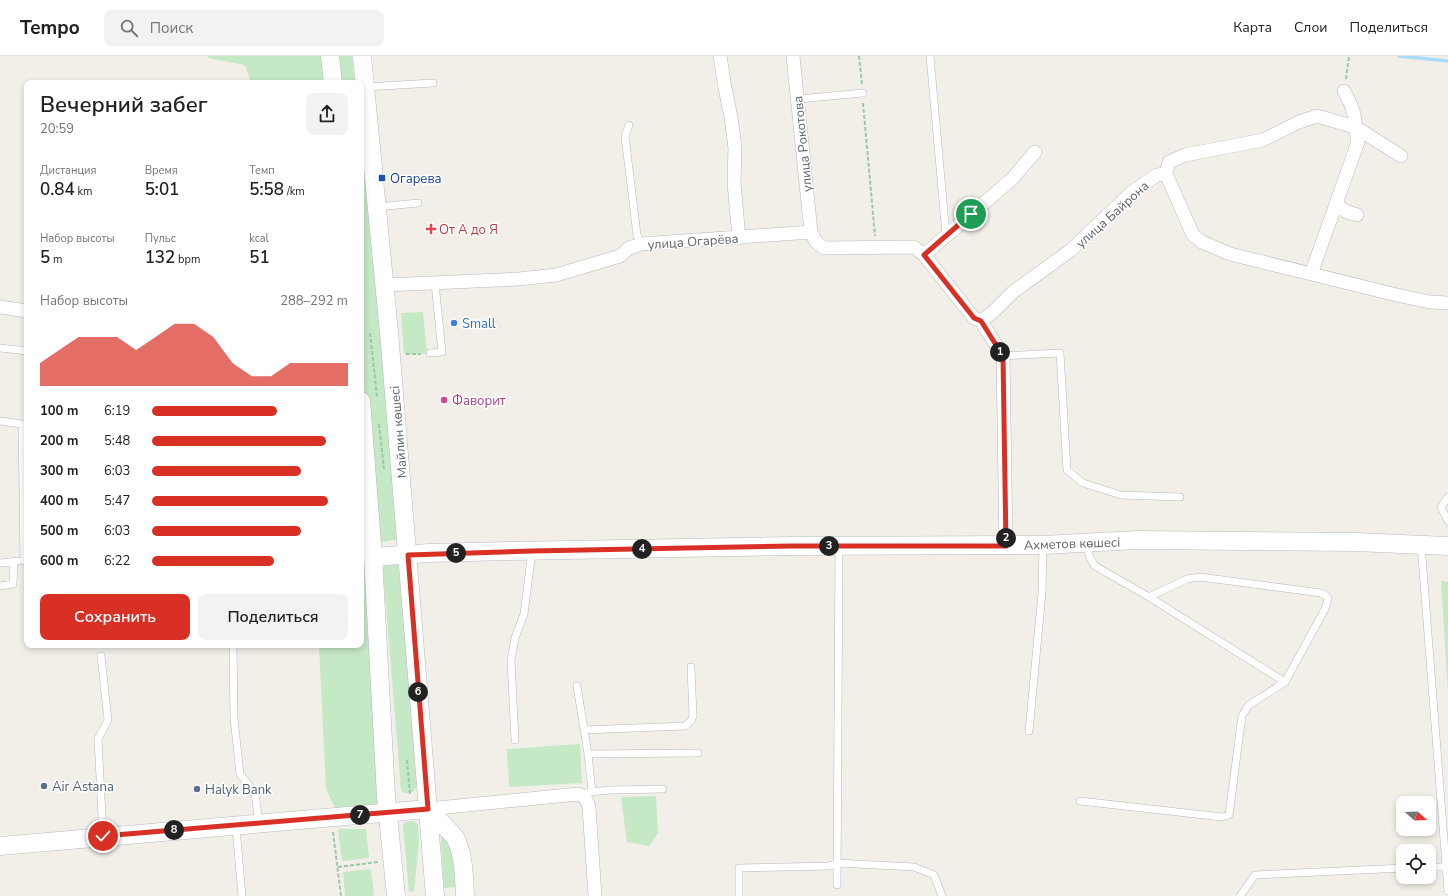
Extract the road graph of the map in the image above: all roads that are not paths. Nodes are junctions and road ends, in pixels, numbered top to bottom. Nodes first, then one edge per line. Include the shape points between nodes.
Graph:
1 (330, 56) edge
2 (362, 56) edge
3 (720, 56) edge
4 (793, 56) edge
5 (930, 56) edge
6 (333, 80) edge
7 (433, 83) dead end
8 (365, 87) junction
9 (1344, 91) road end
10 (863, 93) road end
11 (798, 99) junction
12 (629, 125) dead end
13 (1355, 128) junction
14 (1035, 152) dead end
15 (1401, 156) dead end
16 (1166, 174) junction
17 (418, 203) dead end
18 (1336, 204) junction
19 (377, 207) junction
20 (1357, 215) dead end
21 (811, 232) junction
22 (946, 235) junction
23 (739, 238) junction
24 (641, 244) junction
25 (924, 255) junction
26 (1311, 274) junction
27 (435, 283) junction
28 (384, 285) junction
29 (1448, 303) edge
30 (0, 307) edge
31 (24, 311) edge
32 (981, 321) junction
33 (0, 348) edge
34 (24, 351) edge
35 (430, 353) road end
36 (1003, 356) junction
37 (369, 402) edge
38 (0, 421) edge
39 (24, 492) edge
40 (1180, 497) dead end
41 (1448, 497) edge
42 (1448, 521) edge
43 (1088, 543) junction
44 (1421, 544) junction
45 (1043, 545) junction
46 (839, 546) junction
47 (1006, 546) junction
48 (1448, 546) edge
49 (532, 551) junction
50 (408, 555) junction
51 (373, 557) junction
52 (24, 560) edge
53 (14, 561) junction
54 (0, 563) edge
55 (0, 586) edge
56 (1149, 598) junction
57 (233, 648) edge
58 (101, 656) dead end
59 (692, 667) dead end
60 (1284, 682) junction
61 (577, 686) dead end
62 (584, 730) junction
63 (1029, 731) dead end
64 (516, 740) dead end
65 (698, 753) dead end
66 (588, 754) junction
67 (663, 790) dead end
68 (592, 792) junction
69 (578, 794) junction
70 (1080, 801) dead end
71 (428, 809) junction
72 (388, 813) junction
73 (259, 823) junction
74 (236, 825) junction
75 (103, 836) junction
76 (0, 846) edge
77 (837, 863) junction
78 (1446, 866) junction
79 (1436, 867) edge
80 (1396, 868) edge
81 (837, 885) dead end
82 (1448, 891) edge
83 (242, 896) edge
84 (396, 896) edge
85 (435, 896) edge
86 (465, 896) edge
87 (595, 896) edge
88 (739, 896) edge
89 (942, 896) edge
90 (1240, 896) edge

1 - 6 main road
2 - 8 main road, Майлин көшесі
3 - 23 street via 735,148 734,183
4 - 11 street, улица Рокотова
5 - 22 lane
7 - 8 lane
8 - 19 main road, Майлин көшесі
9 - 13 street via 1350,104
10 - 11 lane
11 - 21 street, улица Рокотова
12 - 24 lane via 625,136 636,235
13 - 15 street
13 - 16 street via 1317,116 1263,140 1185,155 1169,162
13 - 18 street via 1358,142
14 - 22 street via 1012,179
16 - 26 street, улица Байрона via 1194,235 1202,242 1230,254
16 - 32 street, улица Байрона via 1157,175 1132,192 1072,250 1014,292
17 - 19 lane
18 - 20 street
18 - 26 street
19 - 28 main road, Майлин көшесі
21 - 23 street, улица Огарёва
21 - 25 street via 816,242 824,248 914,247
22 - 25 street
23 - 24 street, улица Огарёва
24 - 27 street, улица Огарёва via 629,248 620,256 556,274 519,279
25 - 32 street via 974,318
26 - 29 street, улица Байрона via 1401,296
27 - 28 street, улица Огарёва
27 - 35 lane via 442,352
28 - 50 main road, Майлин көшесі
30 - 31 street
32 - 36 street
33 - 34 lane
36 - 40 lane via 1060,353 1067,470 1083,483 1121,495
36 - 47 street
37 - 51 main road
38 - 39 lane via 22,424
41 - 42 lane via 1441,507
43 - 44 main road, Ахметов көшесі via 1145,540
43 - 45 main road, Ахметов көшесі
43 - 56 lane via 1090,561 1095,566
44 - 48 main road, Ахметов көшесі
44 - 78 lane
45 - 47 main road, Ахметов көшесі
45 - 63 lane via 1042,593
46 - 47 main road, Ахметов көшесі
46 - 49 main road, Ахметов көшесі
46 - 77 lane
49 - 50 main road, Ахметов көшесі
49 - 64 lane via 524,614 515,638 511,660
50 - 51 main road, Ахметов көшесі
50 - 71 main road, Майлин көшесі
51 - 72 main road
52 - 53 lane
53 - 54 lane
53 - 55 lane via 13,584
56 - 60 lane
56 - 60 lane via 1187,579 1200,577 1325,595 1328,598 1325,609
57 - 73 lane via 234,718 240,774 255,793
58 - 75 lane via 108,720 98,739
59 - 62 lane via 693,716 685,726
60 - 70 lane via 1249,704 1242,716 1229,815 1222,817
61 - 62 lane
62 - 66 lane
65 - 66 lane
66 - 68 lane
67 - 68 lane
68 - 69 lane
69 - 71 street
69 - 87 street via 585,797 589,807
71 - 72 main road
71 - 85 main road, Майлин көшесі
71 - 86 main road via 456,837 461,852
72 - 73 main road
72 - 84 main road
73 - 74 main road
74 - 75 main road
74 - 83 lane
75 - 76 main road
77 - 81 lane
77 - 88 lane via 830,866 739,868
77 - 89 lane via 914,867 934,875
78 - 79 lane
78 - 82 lane
80 - 90 lane via 1255,875

